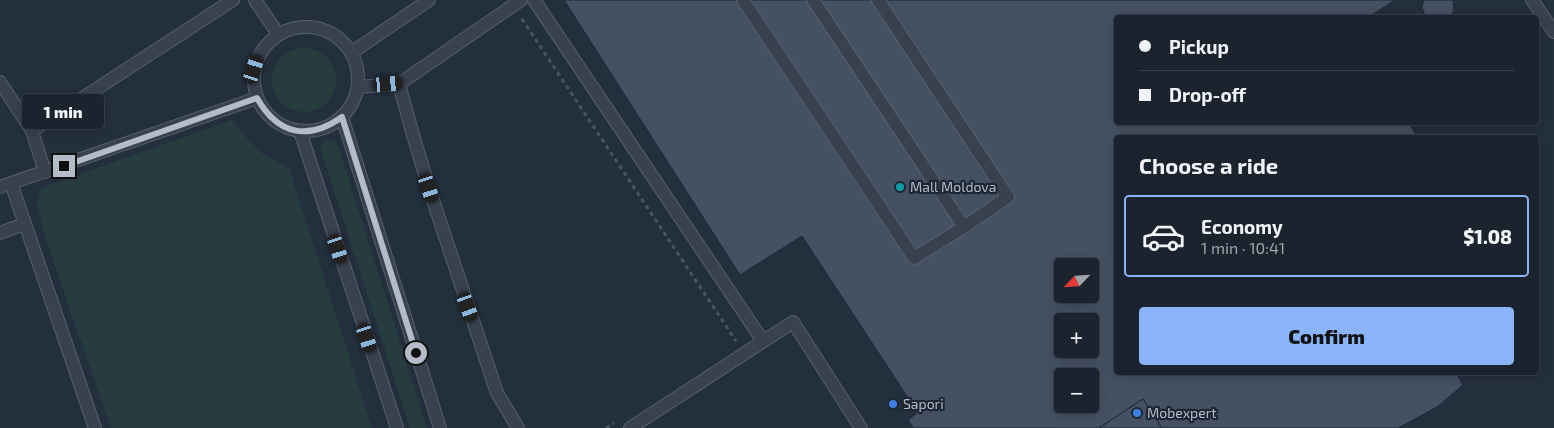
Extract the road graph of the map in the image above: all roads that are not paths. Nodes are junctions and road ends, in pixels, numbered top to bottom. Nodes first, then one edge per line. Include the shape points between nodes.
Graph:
1 (233, 0) edge
2 (255, 0) edge
3 (429, 0) edge
4 (521, 0) edge
5 (534, 0) edge
6 (742, 0) edge
7 (813, 0) edge
8 (878, 0) edge
9 (1532, 0) edge
10 (1538, 15) edge
11 (1540, 19) edge
12 (1554, 32) edge
13 (278, 34) junction
14 (351, 53) junction
15 (0, 82) edge
16 (399, 84) junction
17 (358, 87) junction
18 (257, 98) junction
19 (342, 117) junction
20 (32, 131) junction
21 (300, 131) junction
22 (45, 172) junction
23 (5, 185) edge
24 (24, 224) junction
25 (964, 227) junction
26 (0, 233) edge
27 (763, 342) junction
28 (95, 428) edge
29 (397, 428) edge
30 (440, 428) edge
31 (518, 428) edge
32 (630, 428) edge
33 (861, 428) edge

1 - 20 lane
2 - 13 lane
3 - 14 lane
4 - 16 lane
5 - 27 lane
6 - 25 lane via 914,258
7 - 25 lane
8 - 25 lane via 1008,197
9 - 10 lane
11 - 12 lane
13 - 14 lane via 311,26 341,40
13 - 18 lane via 267,43 254,69
14 - 17 lane
15 - 20 lane
16 - 17 lane
16 - 31 lane via 497,393
17 - 19 lane
18 - 21 lane via 274,121
18 - 22 lane
19 - 21 lane via 315,131
19 - 30 lane
20 - 22 lane
21 - 29 lane
22 - 23 lane
23 - 24 lane
24 - 26 lane
24 - 28 lane
27 - 32 lane
27 - 33 lane via 793,322

